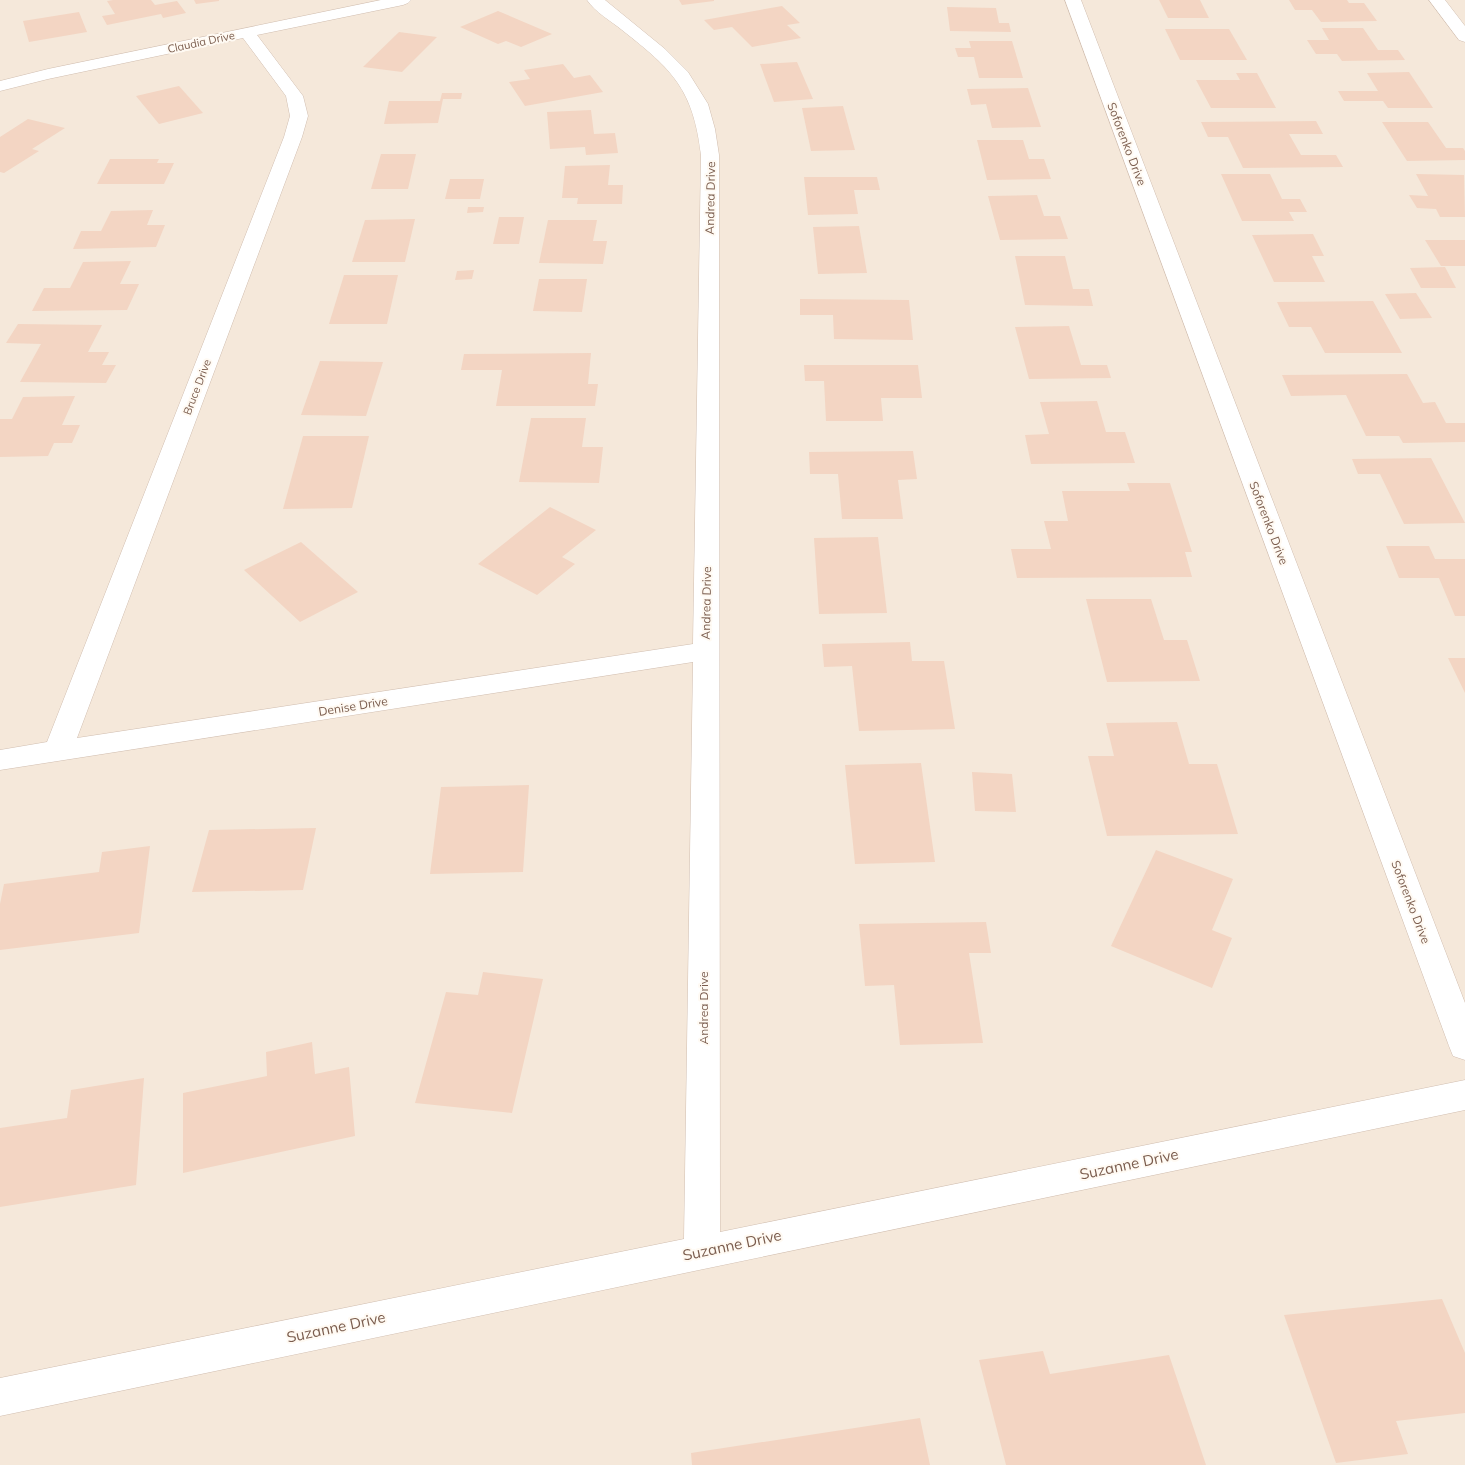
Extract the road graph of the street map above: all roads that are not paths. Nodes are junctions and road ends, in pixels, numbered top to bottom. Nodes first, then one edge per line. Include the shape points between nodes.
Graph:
1 (403, 0) edge
2 (595, 0) edge
3 (1073, 0) edge
4 (1437, 0) edge
5 (247, 33) junction
6 (1465, 37) edge
7 (0, 86) edge
8 (706, 651) junction
9 (58, 751) junction
10 (0, 760) edge
11 (1465, 1046) edge
12 (1465, 1095) edge
13 (702, 1252) junction
14 (0, 1396) edge

1 - 5 street, Claudia Drive
2 - 8 street, Andrea Drive via 668,61 692,89 706,122 710,155
3 - 11 street, Soforenko Drive
4 - 6 street
5 - 7 street, Claudia Drive
5 - 9 street, Bruce Drive via 294,96 299,116
8 - 9 street, Denise Drive
8 - 13 street, Andrea Drive
9 - 10 street, Denise Drive
12 - 13 street, Suzanne Drive
13 - 14 street, Suzanne Drive

